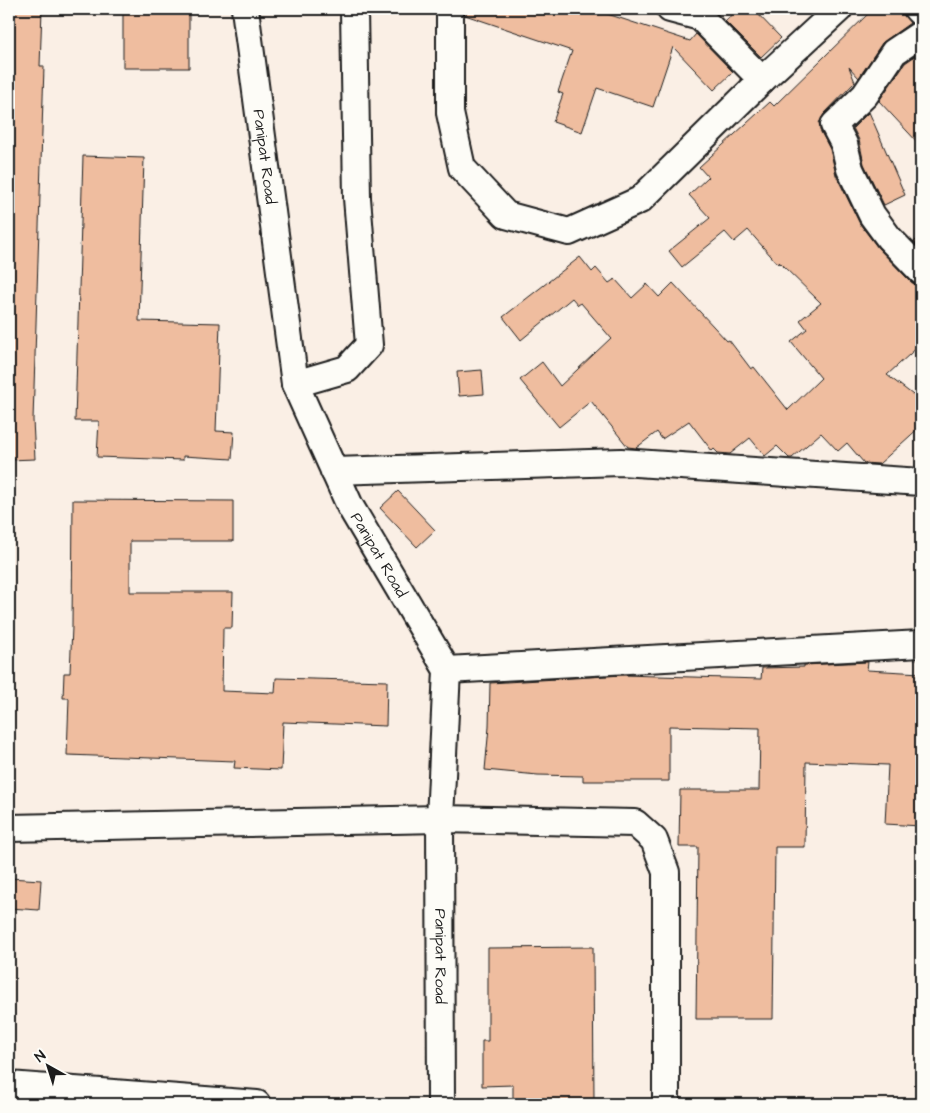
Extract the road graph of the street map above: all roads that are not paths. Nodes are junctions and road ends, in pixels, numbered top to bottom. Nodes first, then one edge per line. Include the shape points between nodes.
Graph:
1 (246, 9) edge
2 (354, 9) edge
3 (450, 9) edge
4 (670, 9) edge
5 (839, 9) edge
6 (918, 9) edge
7 (921, 13) edge
8 (921, 34) edge
9 (762, 80) junction
10 (921, 271) edge
11 (294, 384) junction
12 (334, 471) junction
13 (921, 482) edge
14 (921, 644) edge
15 (447, 670) junction
16 (440, 819) junction
17 (9, 828) edge
18 (9, 1085) edge
19 (257, 1104) edge
20 (441, 1104) edge
21 (666, 1104) edge

1 - 11 street, Panipat Road
2 - 11 street via 357,198 369,345 347,369
3 - 9 street via 450,113 462,168 506,215 569,232 640,200
4 - 9 street via 700,17
5 - 9 street
6 - 7 street
8 - 10 street via 894,52 865,96 834,125 872,215
11 - 12 street, Panipat Road
12 - 13 street via 621,462
12 - 15 street, Panipat Road via 350,506
14 - 15 street
15 - 16 street, Panipat Road
16 - 17 street
16 - 20 street, Panipat Road
16 - 21 street via 634,823 654,840 666,872
18 - 19 street

